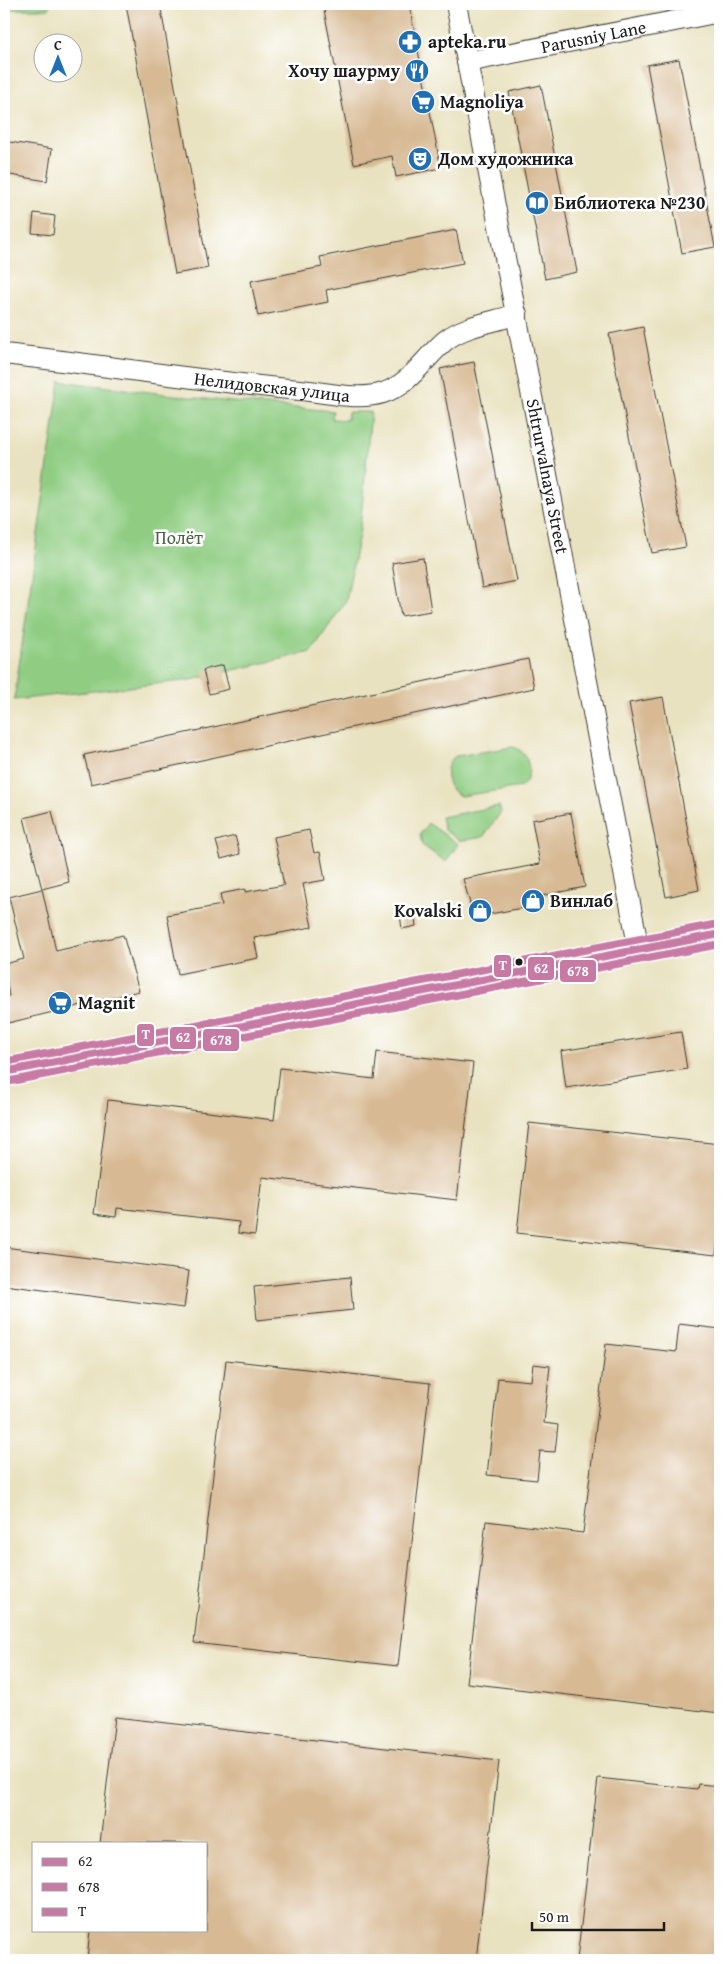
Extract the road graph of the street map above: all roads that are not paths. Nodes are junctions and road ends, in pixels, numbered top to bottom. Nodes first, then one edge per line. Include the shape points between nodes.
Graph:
1 (456, 4) edge
2 (720, 12) edge
3 (468, 62) junction
4 (517, 314) junction
5 (4, 354) edge
6 (720, 934) edge
7 (640, 950) junction
8 (4, 1072) edge

1 - 3 street, Shtrurvalnaya Street
2 - 3 street, Parusniy Lane
3 - 4 street, Shtrurvalnaya Street
4 - 5 street, Нелидовская улица via 458,332 407,379 382,394 354,396 225,384
4 - 7 street, Shtrurvalnaya Street
6 - 7 main road
7 - 8 main road

